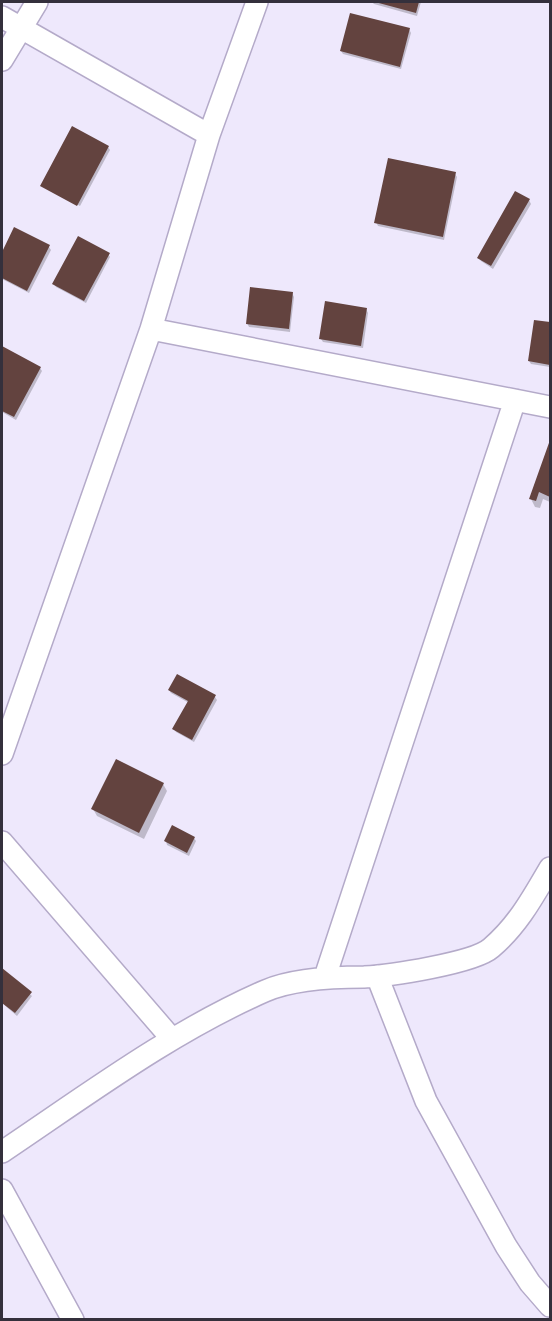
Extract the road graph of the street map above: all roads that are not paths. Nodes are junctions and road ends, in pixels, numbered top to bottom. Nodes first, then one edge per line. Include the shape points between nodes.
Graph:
1 (37, 2) edge
2 (257, 2) edge
3 (2, 17) edge
4 (22, 28) junction
5 (2, 60) edge
6 (209, 135) junction
7 (151, 328) junction
8 (515, 400) junction
9 (550, 407) edge
10 (2, 754) edge
11 (2, 842) edge
12 (550, 868) edge
13 (376, 976) junction
14 (326, 977) junction
15 (172, 1039) junction
16 (2, 1152) edge
17 (2, 1190) edge
18 (550, 1306) edge
19 (73, 1320) edge

1 - 4 street
2 - 6 street
3 - 4 street
4 - 5 street
4 - 6 street
6 - 7 street
7 - 8 street
7 - 10 street
8 - 9 street
8 - 14 street
11 - 15 street
12 - 13 street via 520,918 489,950 451,964
13 - 14 street
13 - 18 street via 426,1101 506,1246
14 - 15 street via 269,989
15 - 16 street
17 - 19 street

